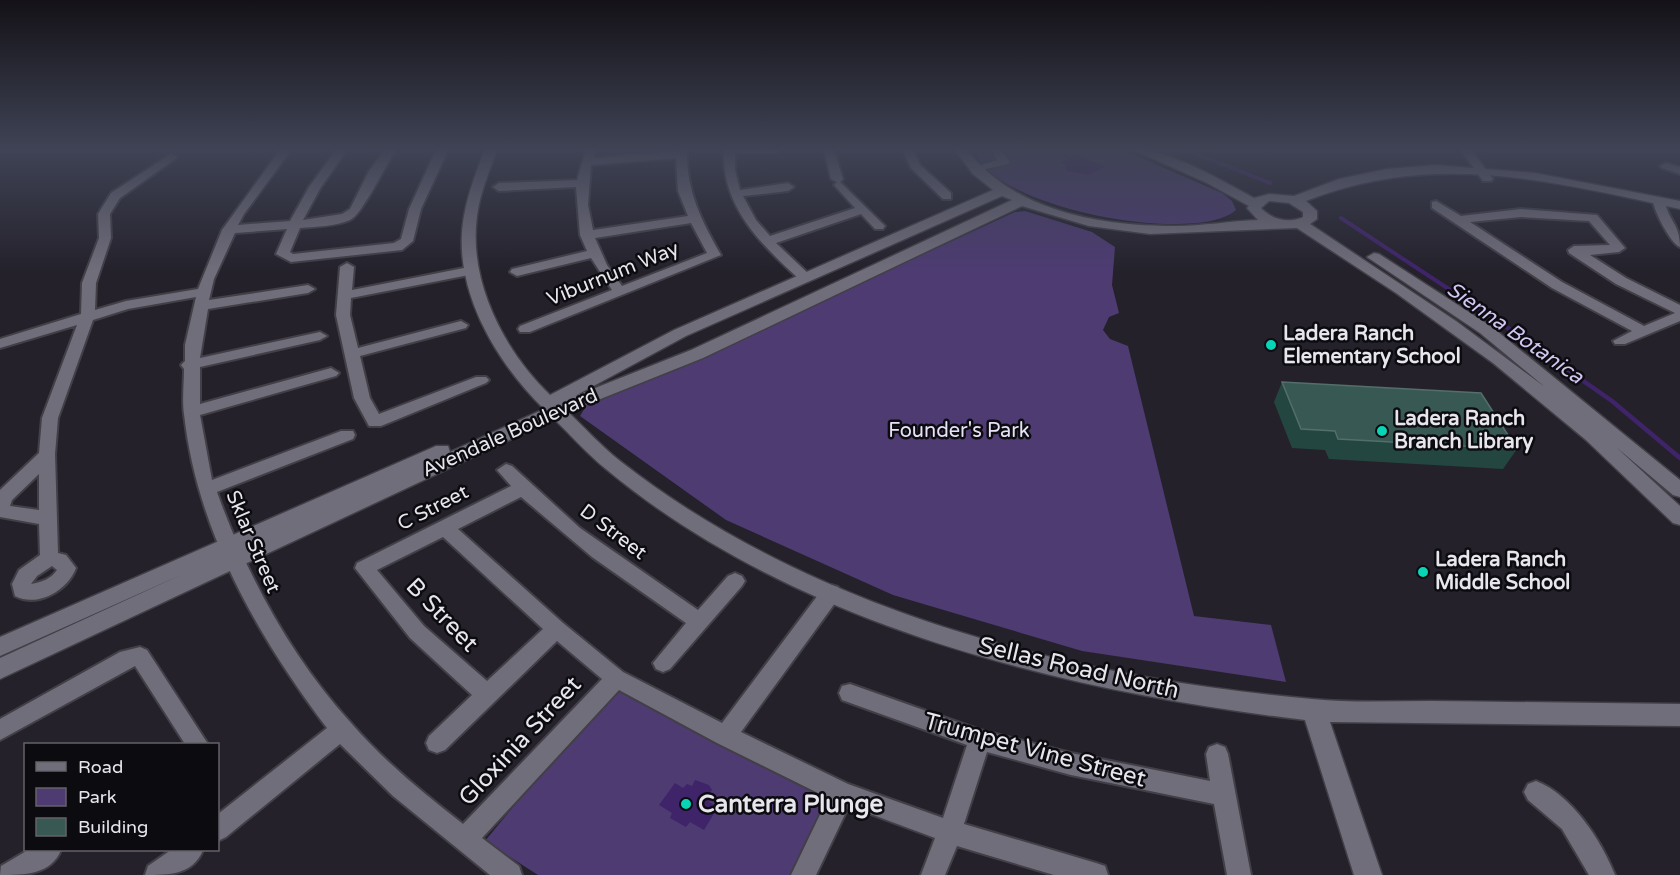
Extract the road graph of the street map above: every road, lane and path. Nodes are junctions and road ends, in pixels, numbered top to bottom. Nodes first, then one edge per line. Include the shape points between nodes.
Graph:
1 (122, 191) edge
2 (253, 191) edge
3 (314, 191) edge
4 (365, 191) edge
5 (423, 191) edge
6 (474, 191) edge
7 (582, 191) edge
8 (684, 191) edge
9 (734, 191) edge
10 (759, 191) edge
11 (846, 191) edge
12 (941, 191) edge
13 (1000, 191) edge
14 (1003, 191) edge
15 (1227, 191) edge
16 (1257, 191) edge
17 (1324, 191) edge
18 (1348, 191) edge
19 (1582, 191) edge
20 (735, 194) junction
21 (947, 196) dead end
22 (1271, 197) junction
23 (1021, 201) junction
24 (1294, 201) junction
25 (1660, 204) junction
26 (1436, 205) dead end
27 (1680, 205) edge
28 (1255, 208) junction
29 (862, 210) junction
30 (1680, 212) edge
31 (1306, 217) junction
32 (695, 219) junction
33 (1456, 220) junction
34 (1279, 223) junction
35 (294, 224) junction
36 (1236, 225) junction
37 (879, 226) dead end
38 (228, 230) junction
39 (586, 235) junction
40 (768, 241) junction
41 (1680, 243) edge
42 (595, 253) junction
43 (347, 267) dead end
44 (470, 271) junction
45 (517, 272) dead end
46 (806, 277) junction
47 (308, 289) dead end
48 (620, 292) junction
49 (345, 295) junction
50 (201, 299) junction
51 (1680, 310) edge
52 (88, 315) junction
53 (1680, 316) edge
54 (461, 325) dead end
55 (525, 329) dead end
56 (1643, 331) junction
57 (320, 336) dead end
58 (1620, 341) dead end
59 (0, 344) edge
60 (351, 354) junction
61 (189, 365) junction
62 (331, 373) dead end
63 (481, 380) dead end
64 (550, 407) junction
65 (191, 412) junction
66 (347, 435) dead end
67 (47, 454) junction
68 (506, 470) dead end
69 (206, 489) junction
70 (523, 489) junction
71 (1680, 490) edge
72 (1680, 518) edge
73 (50, 519) junction
74 (444, 526) junction
75 (230, 553) junction
76 (49, 558) dead end
77 (364, 568) joint
78 (735, 581) dead end
79 (831, 593) junction
80 (700, 622) junction
81 (556, 629) junction
82 (0, 647) edge
83 (663, 663) dead end
84 (0, 669) edge
85 (616, 678) junction
86 (850, 693) dead end
87 (487, 695) junction
88 (1314, 710) junction
89 (1680, 715) edge
90 (342, 729) junction
91 (0, 730) edge
92 (725, 736) junction
93 (980, 740) junction
94 (196, 743) edge
95 (437, 743) dead end
96 (1217, 754) dead end
97 (1536, 792) dead end
98 (843, 793) junction
99 (1224, 795) junction
100 (219, 828) edge
101 (950, 832) junction
102 (464, 840) junction
103 (46, 851) edge
104 (188, 851) edge
105 (10, 875) edge
106 (157, 875) edge
107 (510, 875) edge
108 (803, 875) edge
109 (933, 875) edge
110 (1096, 875) edge
111 (1239, 875) edge
112 (1368, 875) edge
113 (1603, 875) edge

1 - 52 street via 104,214 105,238 89,283
2 - 38 street, Sklar Street
3 - 35 street
4 - 35 street via 355,212 334,221
5 - 35 street via 407,241 397,247 291,258 283,254
6 - 44 street, Sellas Road North via 470,206
7 - 39 street
8 - 32 street
9 - 20 street
10 - 20 street
11 - 29 street
12 - 21 street
13 - 46 street, Avendale Boulevard
14 - 23 street
15 - 28 street
16 - 22 street
17 - 24 street
18 - 31 street
19 - 25 street
20 - 40 street via 745,214
22 - 24 street
22 - 28 street
23 - 36 street via 1094,222 1133,228 1178,230
23 - 64 street, Avendale Boulevard via 697,354
24 - 31 street
25 - 27 street
25 - 30 street
25 - 41 street
26 - 33 street
28 - 34 street
28 - 36 street
29 - 37 street
29 - 40 street
31 - 34 street
31 - 71 street via 1400,272 1485,330
31 - 72 street via 1526,379
32 - 39 street
32 - 48 street, Viburnum Way via 714,255
33 - 51 street via 1521,213 1593,218 1619,248 1573,250 1621,282
33 - 56 street via 1557,285
34 - 36 street
35 - 38 street
38 - 50 street, Sklar Street
39 - 42 street
40 - 46 street
42 - 45 street
42 - 48 street via 604,274
43 - 49 street
44 - 49 street
44 - 64 street, Sellas Road North via 478,301 497,339
46 - 64 street, Avendale Boulevard via 680,333
47 - 50 street
48 - 55 street, Viburnum Way
49 - 60 street via 343,315
50 - 52 street via 126,305
50 - 61 street, Sklar Street
52 - 59 street
52 - 67 street via 50,418
53 - 56 street
54 - 60 street
56 - 58 street
57 - 61 street
60 - 63 street via 362,398 375,422
61 - 65 street, Sklar Street
62 - 65 street
64 - 75 street, Avendale Boulevard
64 - 79 street, Sellas Road North via 595,452 656,498 764,562
65 - 69 street, Sklar Street
66 - 69 street
67 - 73 street
67 - 73 street via 0,502 2,510 11,514
68 - 70 street, D Street
69 - 75 street, Sklar Street
70 - 74 street, C Street
70 - 80 street, D Street via 602,555
73 - 76 street
74 - 77 street, C Street
74 - 81 street
75 - 82 street, Avendale Boulevard
75 - 84 street, Avendale Boulevard
75 - 90 street, Sklar Street via 258,612
77 - 87 street, B Street via 417,632
78 - 80 street
79 - 88 street, Sellas Road North via 895,619 1063,669 1165,690
79 - 92 street
80 - 83 street
81 - 85 street
81 - 87 street
85 - 92 street
85 - 102 street, Gloxinia Street
86 - 93 street, Trumpet Vine Street
87 - 95 street
88 - 89 street, Sellas Road North
88 - 112 street
90 - 100 street
90 - 102 street, Sklar Street via 428,813
91 - 94 street via 127,658 140,656
92 - 98 street
93 - 99 street, Trumpet Vine Street via 1071,764
93 - 101 street
96 - 99 street
97 - 113 street via 1570,821
98 - 101 street
98 - 108 street
99 - 111 street
101 - 109 street
101 - 110 street
102 - 107 street, Sklar Street
103 - 105 street
104 - 106 street

